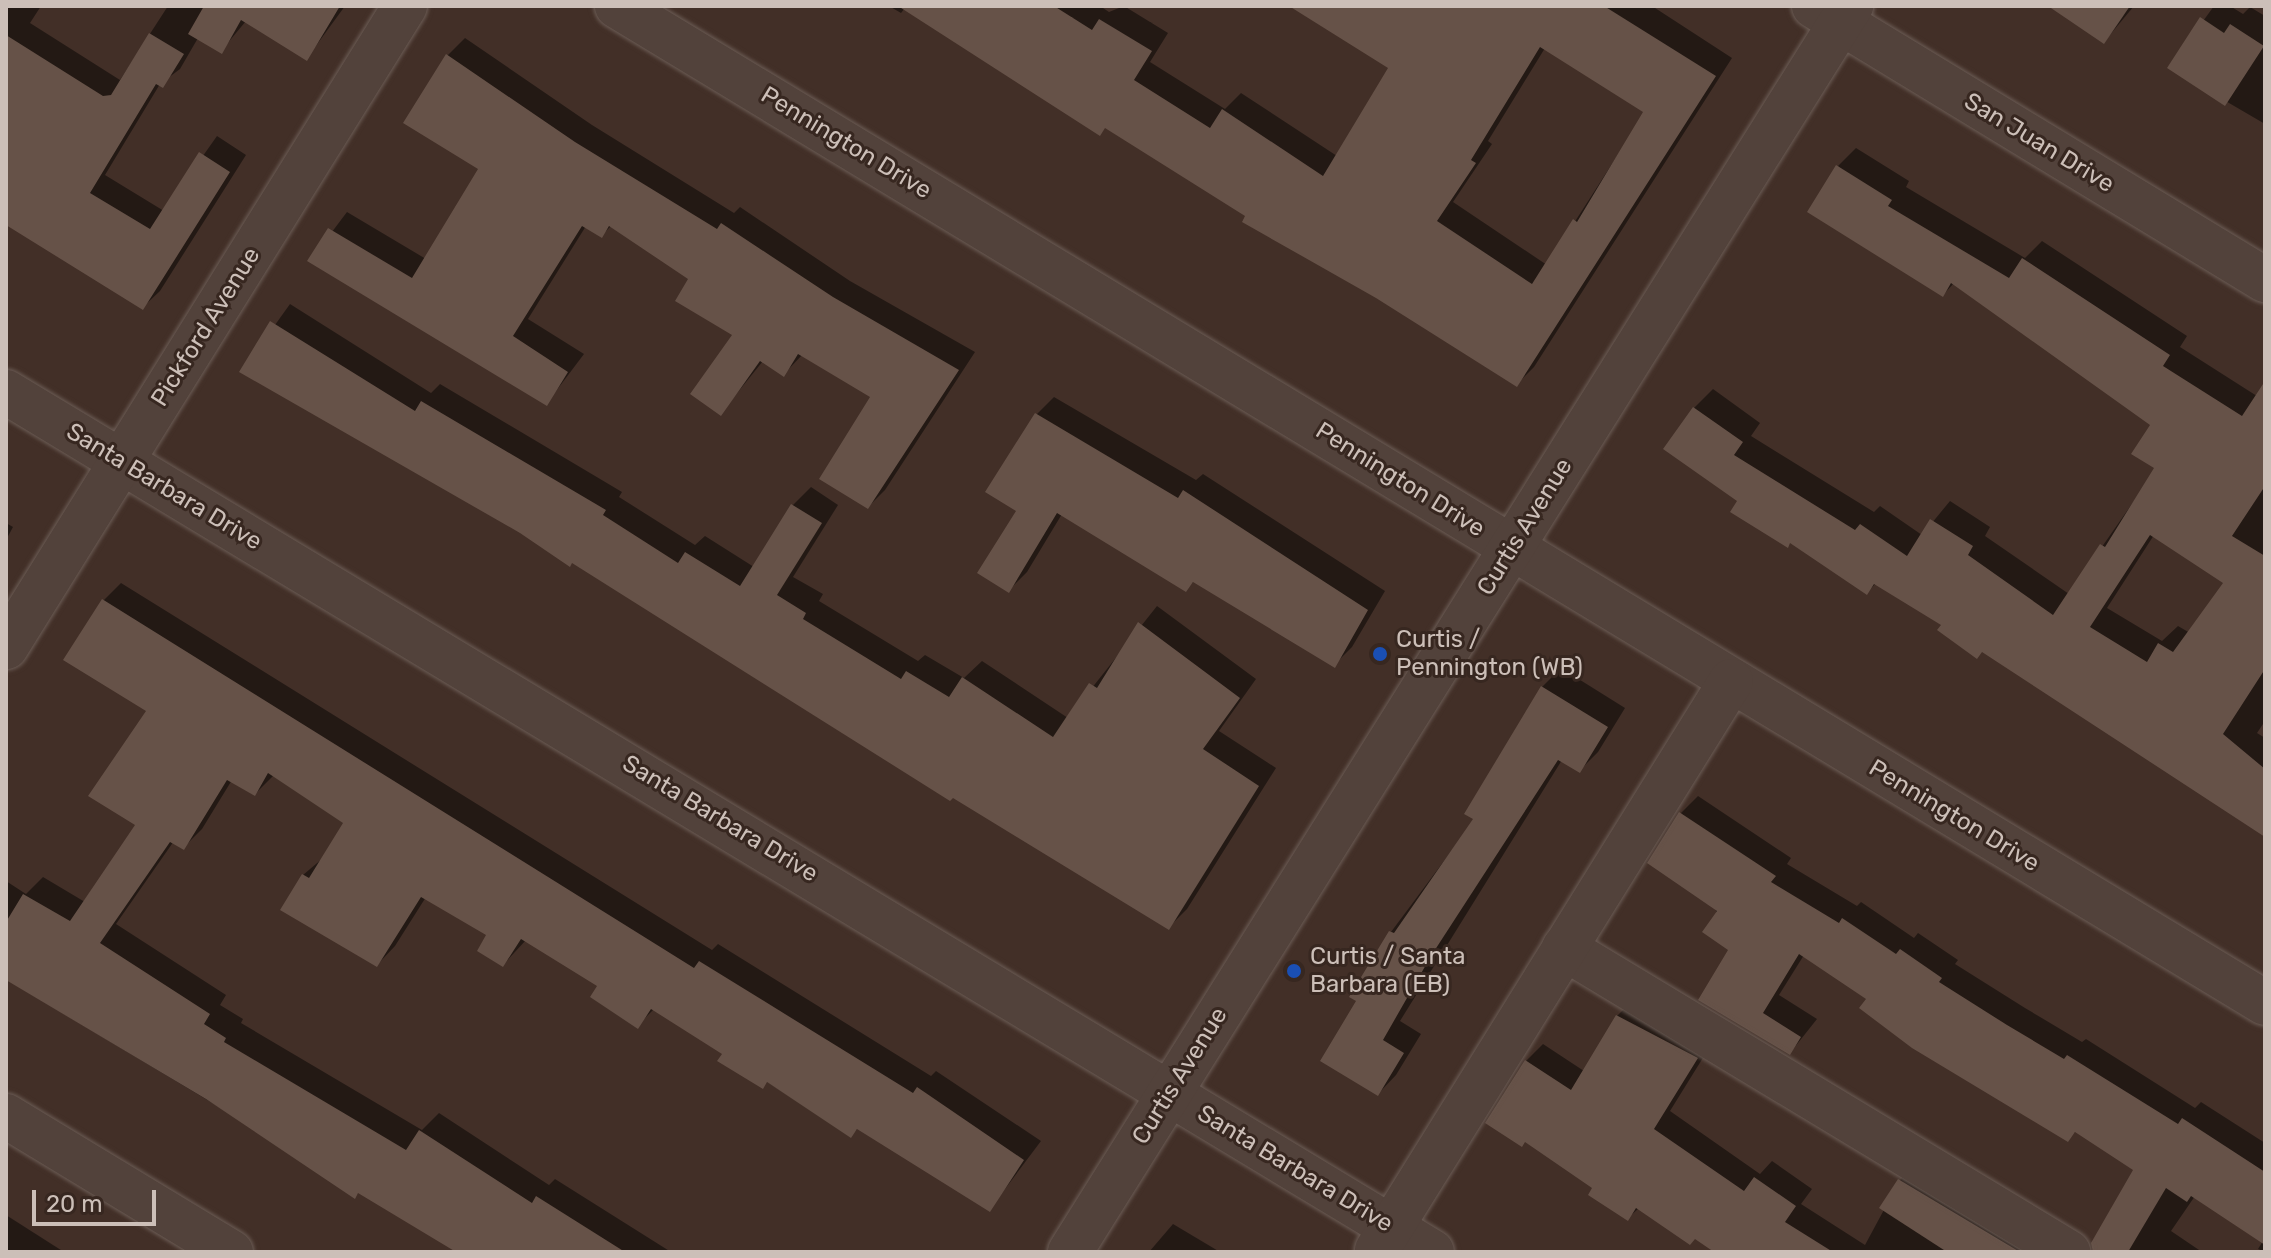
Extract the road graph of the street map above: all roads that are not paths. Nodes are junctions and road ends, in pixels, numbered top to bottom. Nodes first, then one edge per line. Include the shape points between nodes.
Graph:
1 (405, 6) edge
2 (617, 6) edge
3 (1835, 12) edge
4 (2265, 280) edge
5 (6, 392) edge
6 (122, 461) junction
7 (1512, 549) junction
8 (6, 647) edge
9 (1731, 681) junction
10 (1564, 948) junction
11 (2265, 1003) edge
12 (1169, 1093) junction
13 (6, 1116) edge
14 (1383, 1240) edge
15 (231, 1252) edge
16 (1070, 1252) edge
17 (1432, 1252) edge
18 (2068, 1252) edge

1 - 6 street, Pickford Avenue
2 - 7 street, Pennington Drive
3 - 4 street, San Juan Drive
3 - 7 street, Curtis Avenue
5 - 6 street, Santa Barbara Drive
6 - 8 street, Pickford Avenue
6 - 12 street, Santa Barbara Drive
7 - 9 street, Pennington Drive
7 - 12 street, Curtis Avenue
9 - 10 street
9 - 11 street, Pennington Drive
10 - 14 street
10 - 18 street
12 - 14 street, Santa Barbara Drive
12 - 16 street, Curtis Avenue
13 - 15 street
14 - 17 street, Santa Barbara Drive

